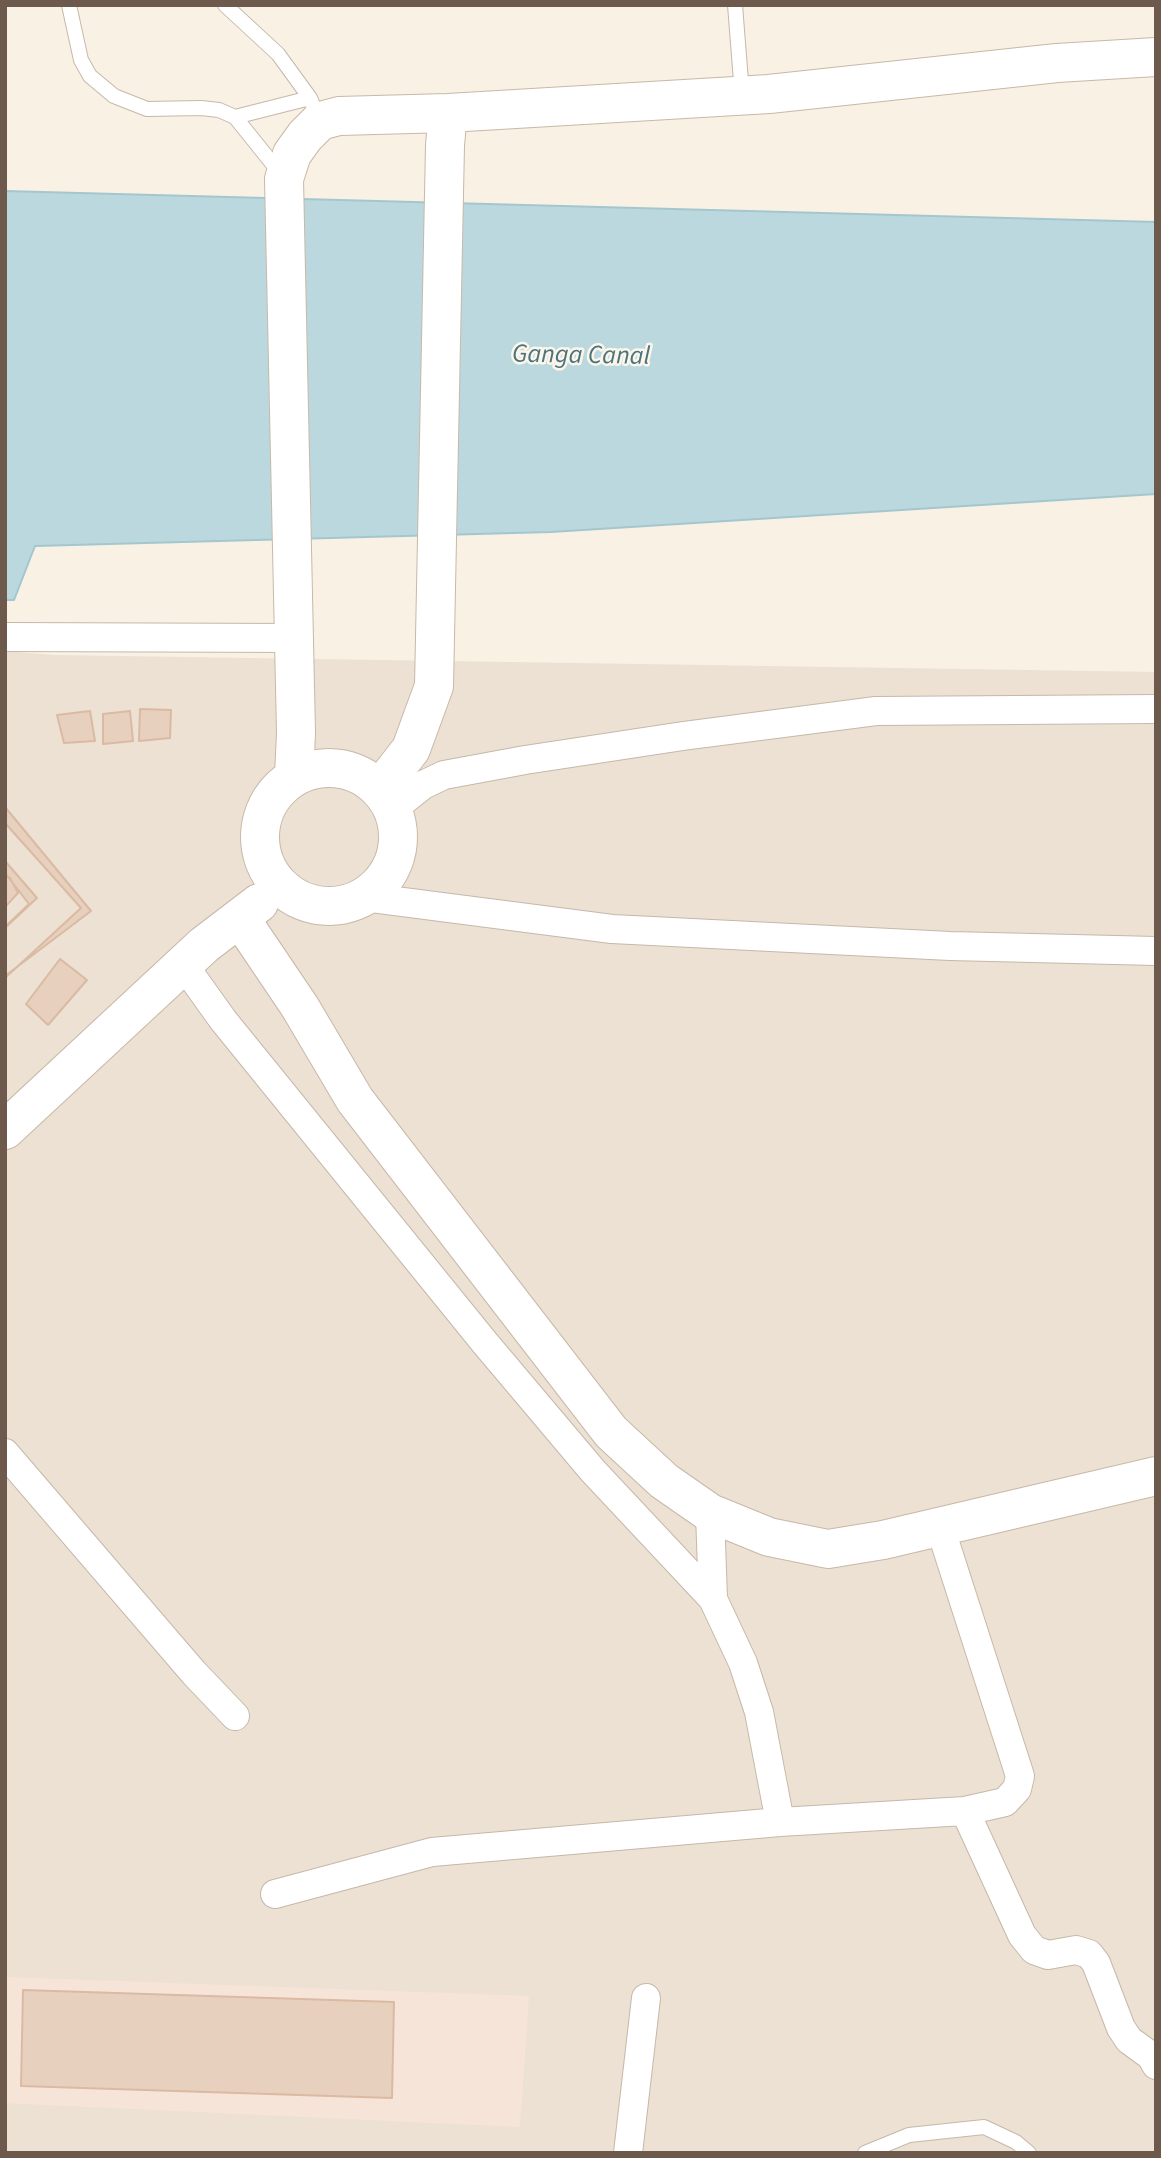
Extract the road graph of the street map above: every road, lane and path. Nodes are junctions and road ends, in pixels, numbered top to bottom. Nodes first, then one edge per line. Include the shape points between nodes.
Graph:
1 (69, 5) edge
2 (225, 5) edge
3 (735, 5) edge
4 (1156, 57) edge
5 (742, 95) junction
6 (315, 109) junction
7 (235, 117) junction
8 (447, 129) junction
9 (284, 179) junction
10 (5, 638) edge
11 (293, 638) junction
12 (1156, 709) edge
13 (294, 776) junction
14 (386, 799) junction
15 (279, 887) junction
16 (365, 897) junction
17 (240, 918) junction
18 (1156, 951) edge
19 (183, 964) junction
20 (5, 1130) edge
21 (5, 1453) edge
22 (1156, 1476) edge
23 (710, 1513) junction
24 (940, 1527) junction
25 (713, 1599) junction
26 (235, 1716) dead end
27 (965, 1811) junction
28 (780, 1822) junction
29 (275, 1894) dead end
30 (646, 1998) dead end
31 (1156, 2065) edge
32 (628, 2153) edge
33 (865, 2153) edge
34 (1029, 2153) edge

1 - 7 lane via 81,60 90,76 114,96 147,109 201,108
2 - 6 lane via 278,54
3 - 5 lane
4 - 5 street
5 - 8 street
6 - 7 lane
6 - 8 street
6 - 9 street
7 - 9 lane
8 - 14 street via 434,686
9 - 11 street
10 - 11 street
11 - 13 street
12 - 14 street via 876,711 525,760 444,775
13 - 14 street via 324,767 354,771
13 - 15 street via 270,797 259,827 262,859
14 - 16 street via 399,842 388,874
15 - 16 street via 305,903 336,906
15 - 17 street
16 - 18 street via 612,929
17 - 19 street
17 - 23 street via 355,1100 611,1432 664,1481
19 - 20 street
19 - 25 street via 223,1020 485,1343 593,1471
21 - 26 street
22 - 24 street
23 - 24 street via 769,1537 828,1549
23 - 25 street
24 - 27 street via 1020,1776 1017,1789 1005,1802
25 - 28 street via 743,1663 759,1712
27 - 28 street
27 - 31 street via 1022,1935 1034,1950 1048,1955 1076,1950 1089,1954 1121,2028
28 - 29 street via 432,1852
30 - 32 street
33 - 34 lane via 909,2135 984,2127

